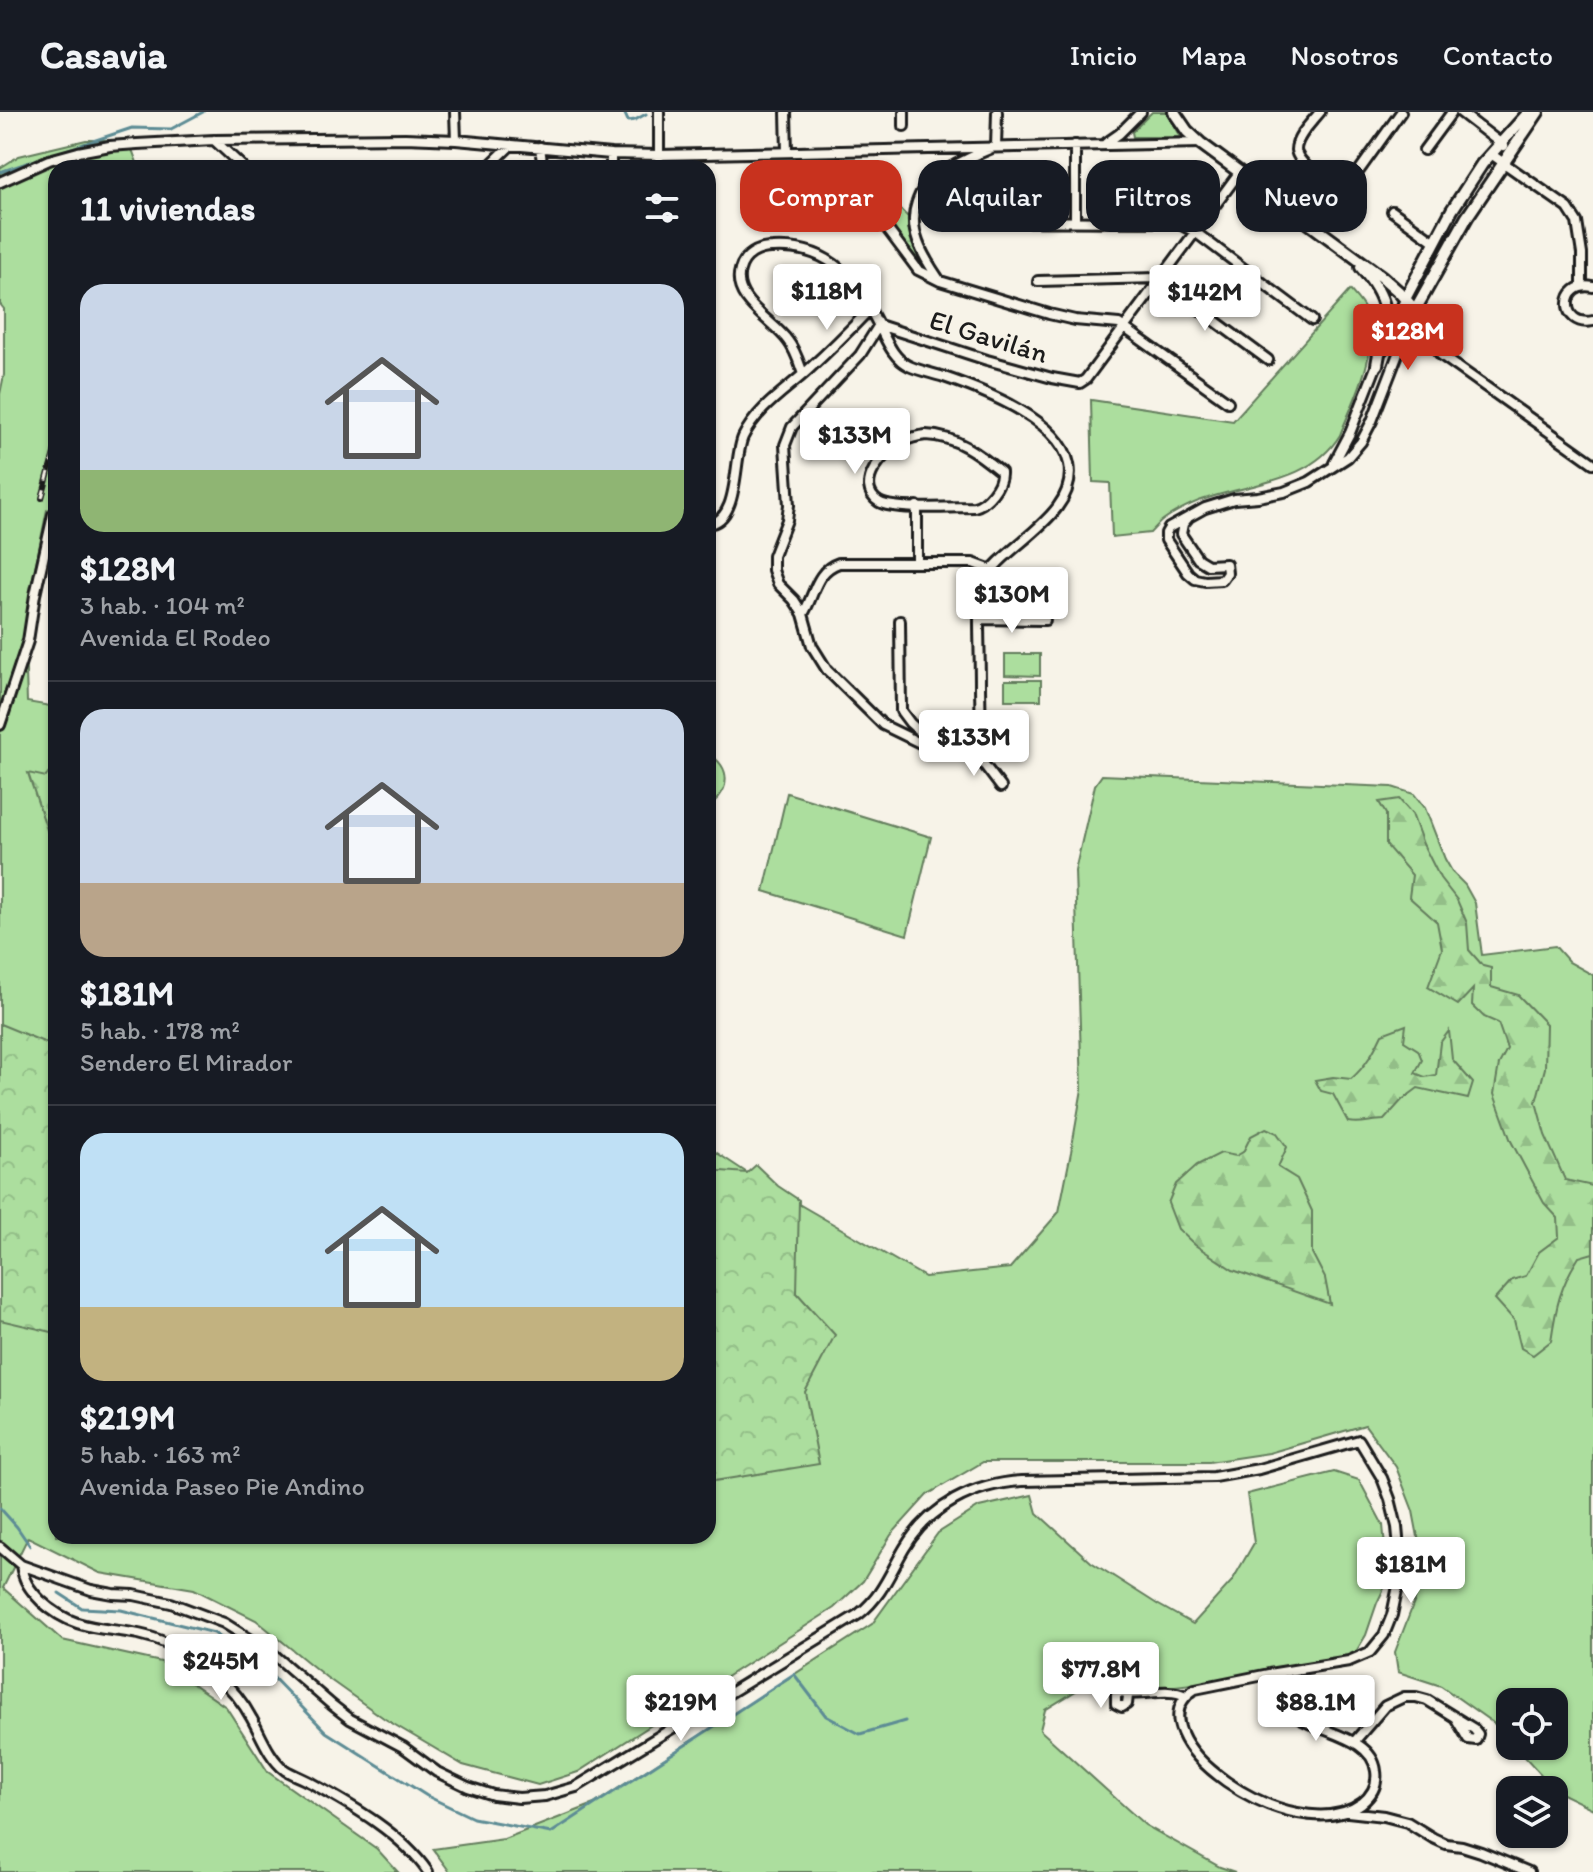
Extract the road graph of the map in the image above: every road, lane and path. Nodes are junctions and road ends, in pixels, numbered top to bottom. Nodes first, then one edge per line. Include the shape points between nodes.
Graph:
1 (455, 112) edge
2 (659, 112) edge
3 (786, 112) edge
4 (904, 112) edge
5 (997, 112) edge
6 (1141, 112) edge
7 (1174, 112) edge
8 (1320, 112) edge
9 (1401, 112) edge
10 (1452, 112) edge
11 (1460, 112) edge
12 (1529, 112) edge
13 (1538, 112) edge
14 (904, 126) dead end
15 (214, 140) junction
16 (456, 140) junction
17 (1200, 143) junction
18 (1500, 143) junction
19 (1105, 144) junction
20 (511, 145) junction
21 (1075, 145) junction
22 (540, 147) junction
23 (996, 147) junction
24 (1424, 150) dead end
25 (1512, 151) junction
26 (787, 152) junction
27 (611, 154) junction
28 (1491, 154) junction
29 (659, 155) junction
30 (48, 160) edge
31 (49, 160) edge
32 (235, 160) edge
33 (498, 160) edge
34 (542, 160) edge
35 (611, 160) edge
36 (659, 160) edge
37 (1504, 163) junction
38 (1236, 171) edge
39 (1236, 177) edge
40 (0, 182) edge
41 (1220, 198) edge
42 (1392, 211) dead end
43 (1070, 221) edge
44 (1075, 221) junction
45 (1086, 221) edge
46 (890, 232) edge
47 (1195, 232) joint
48 (1320, 232) edge
49 (1435, 242) junction
50 (1593, 248) edge
51 (1582, 249) junction
52 (1350, 254) junction
53 (1160, 280) junction
54 (940, 281) junction
55 (1038, 281) dead end
56 (1582, 286) junction
57 (1593, 287) edge
58 (1405, 299) junction
59 (870, 309) junction
60 (1415, 310) junction
61 (1312, 320) dead end
62 (1593, 321) edge
63 (879, 325) junction
64 (1125, 327) junction
65 (1422, 332) junction
66 (1268, 360) dead end
67 (1395, 361) junction
68 (1377, 365) junction
69 (803, 374) junction
70 (1228, 402) dead end
71 (1350, 433) junction
72 (1361, 442) junction
73 (1593, 463) edge
74 (1333, 465) junction
75 (917, 506) junction
76 (1188, 518) junction
77 (716, 521) edge
78 (48, 537) edge
79 (917, 563) junction
80 (992, 570) junction
81 (803, 614) junction
82 (979, 619) junction
83 (1045, 620) dead end
84 (900, 621) dead end
85 (0, 725) edge
86 (940, 749) junction
87 (973, 750) junction
88 (1001, 787) dead end
89 (0, 1547) edge
90 (21, 1565) junction
91 (1269, 1674) junction
92 (1128, 1696) dead end
93 (1186, 1696) junction
94 (1456, 1719) dead end
95 (1354, 1742) junction
96 (1364, 1801) junction
97 (1343, 1812) junction
98 (1366, 1814) junction
99 (428, 1872) edge
100 (1529, 1872) edge

1 - 16 street
2 - 29 street
3 - 26 street
4 - 14 street
5 - 23 street
6 - 19 street
7 - 17 street
8 - 9 street via 1300,138 1297,157 1335,187 1351,182
10 - 24 street
11 - 18 street
12 - 18 street
13 - 25 street
15 - 16 street
15 - 31 street via 99,148
15 - 32 street
16 - 20 street
17 - 19 street
17 - 38 street
18 - 25 street
18 - 28 street
19 - 21 street
20 - 22 street
20 - 33 street
21 - 23 street
21 - 44 street
22 - 27 street
22 - 34 street
23 - 26 street
23 - 54 street via 923,187 913,228
25 - 37 street
26 - 29 street
27 - 29 street
27 - 35 street
28 - 37 street
28 - 49 street
29 - 36 street
30 - 40 street
37 - 51 street via 1568,208
37 - 60 street
39 - 41 street
42 - 49 street
43 - 44 street
44 - 45 street
46 - 54 street via 918,270
47 - 53 street
47 - 61 street
48 - 52 street
49 - 58 street
50 - 51 street
51 - 56 street
52 - 58 street
52 - 68 street via 1383,299 1386,312
53 - 55 street
53 - 64 street
53 - 66 street
54 - 64 street via 1049,314
56 - 57 street
56 - 62 street via 1568,298 1569,310 1576,320
58 - 60 street
58 - 68 street
59 - 63 street
59 - 69 street
59 - 69 street via 854,282 811,252 761,249 745,259 738,281 744,297 789,342
60 - 65 street
60 - 67 street
63 - 64 street, El Gavilán via 1075,384 1086,379
63 - 80 street via 904,363 1013,406 1052,434 1064,450 1069,470 1061,502
63 - 81 street via 860,355 792,427 785,445 789,505 773,570
64 - 70 street
65 - 67 street via 1406,343
65 - 73 street via 1441,355
67 - 72 street
68 - 71 street
69 - 77 street via 775,396 744,436 728,509
71 - 72 street
71 - 74 street
72 - 74 street
74 - 76 street via 1284,492 1225,501
75 - 75 street via 978,506 1002,474 971,449 947,439 926,435 905,440 879,462 870,488 883,504
75 - 79 street
76 - 76 street via 1169,528 1166,540 1195,579 1222,580 1226,564 1208,565 1198,559 1181,534
78 - 85 street via 28,641
79 - 80 street via 973,563
79 - 81 street via 834,565 818,579
80 - 82 street via 981,588
81 - 86 street via 812,646 844,687 883,725
82 - 83 street
82 - 87 street via 981,730
84 - 86 street via 901,711
86 - 87 street
87 - 88 street
89 - 90 street
90 - 91 street via 91,1590 153,1598 207,1615 257,1642 350,1719 437,1772 480,1792 532,1797 576,1787 859,1614 881,1592 918,1529 971,1491 1022,1481 1214,1477 1359,1440 1382,1478 1397,1527 1399,1581 1392,1615 1370,1652 1349,1661
90 - 99 street via 32,1592 68,1620 154,1637 208,1669 242,1702 284,1769 398,1839
91 - 93 street via 1201,1687
91 - 95 street via 1293,1714
92 - 93 street
93 - 97 street via 1179,1714 1182,1734 1220,1776 1285,1811
94 - 95 street via 1427,1700 1404,1697 1385,1706
95 - 96 street via 1369,1753 1377,1773 1374,1789
96 - 97 street
96 - 98 street
97 - 98 street
98 - 100 street via 1407,1822 1446,1844

